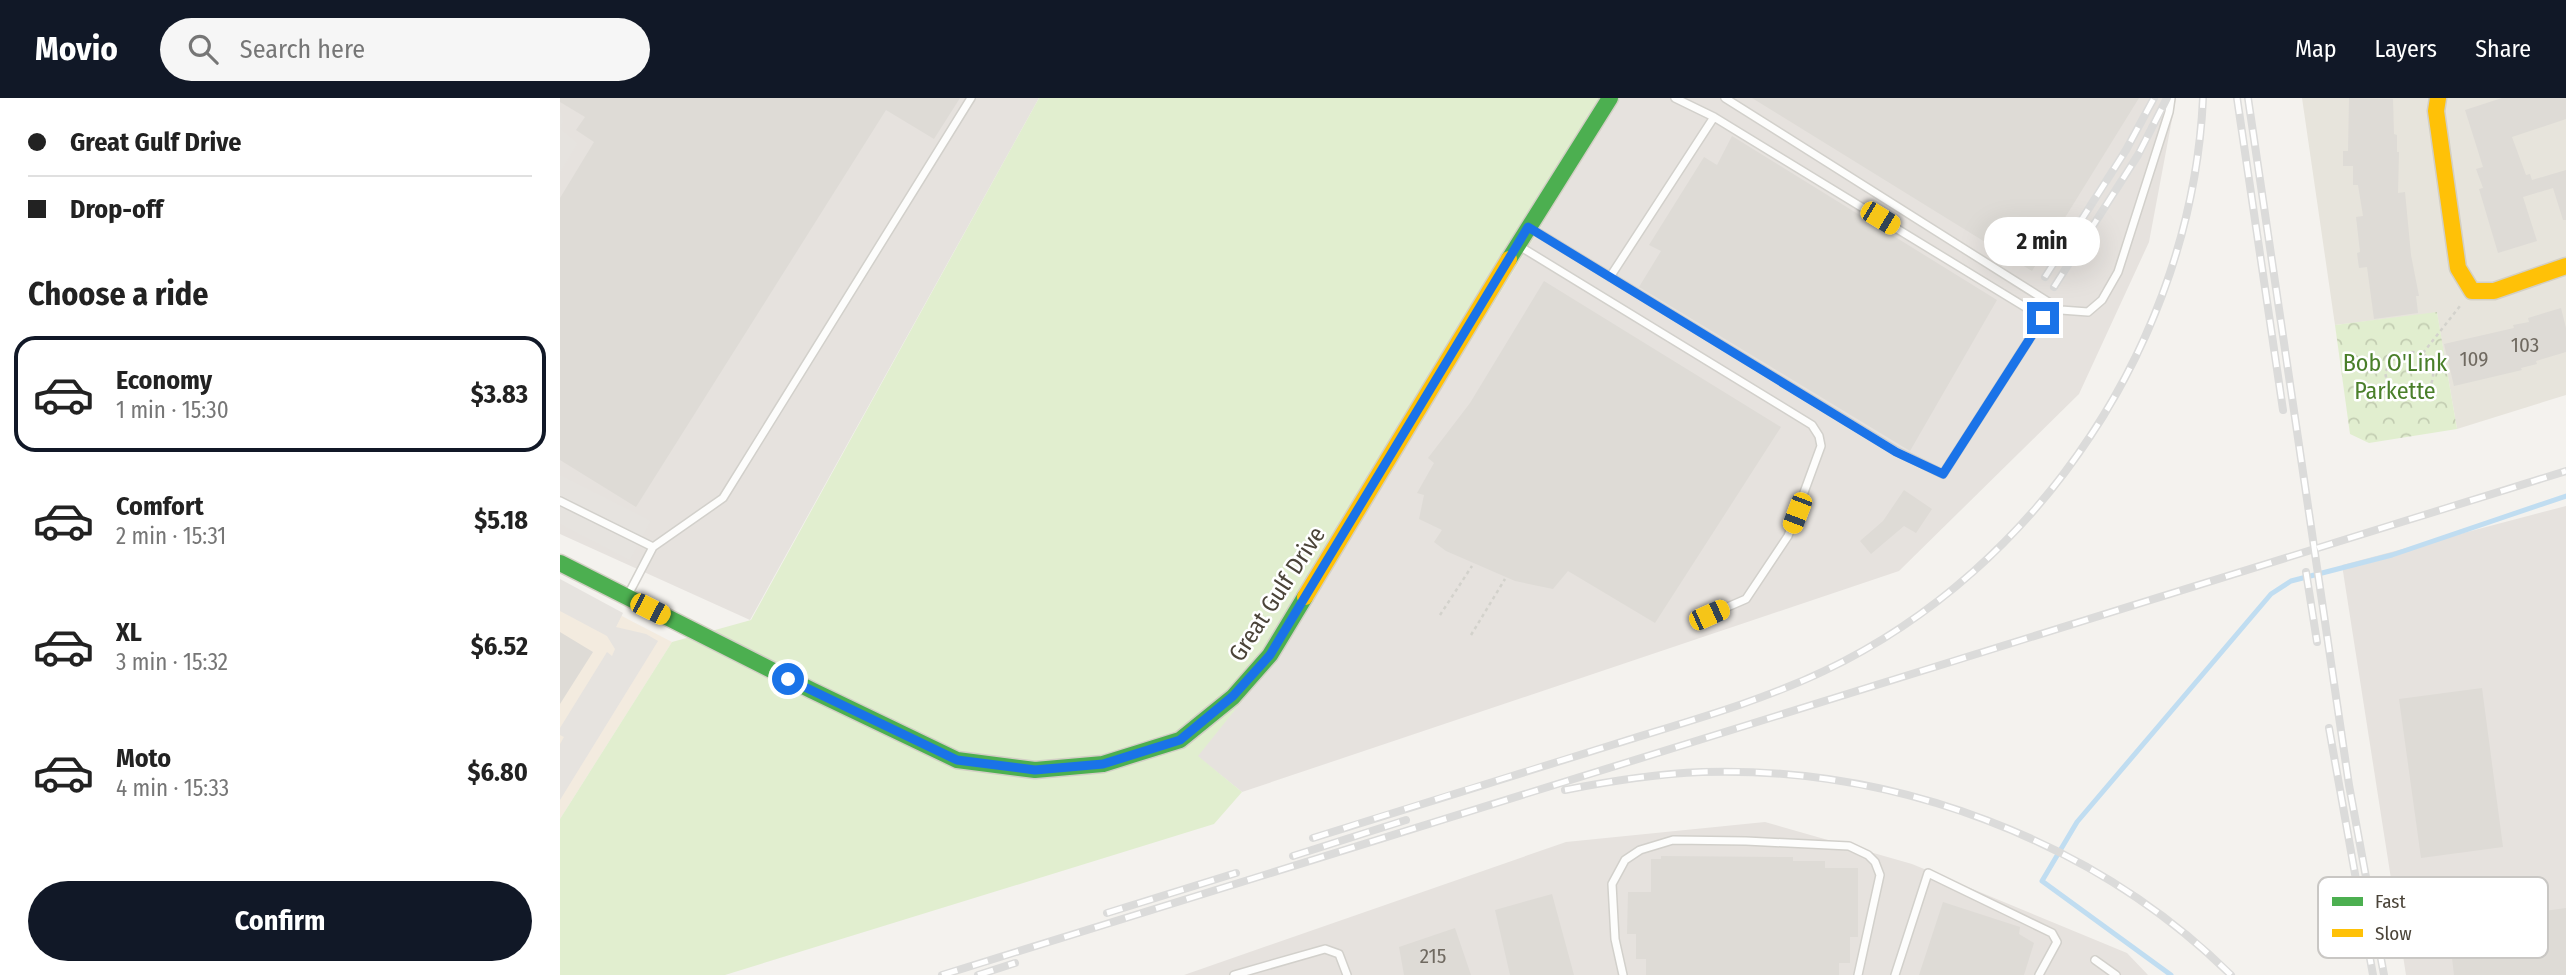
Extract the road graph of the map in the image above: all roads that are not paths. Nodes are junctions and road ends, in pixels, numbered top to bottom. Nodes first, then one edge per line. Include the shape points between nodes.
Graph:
1 (971, 98) edge
2 (1610, 98) edge
3 (1675, 98) edge
4 (1726, 98) edge
5 (2171, 98) edge
6 (2438, 98) edge
7 (1714, 117) junction
8 (1528, 227) junction
9 (1517, 245) junction
10 (2566, 266) edge
11 (1611, 277) junction
12 (560, 501) edge
13 (653, 547) junction
14 (560, 563) edge
15 (627, 597) junction
16 (1709, 615) dead end
17 (2095, 960) dead end
18 (1234, 975) edge
19 (1347, 975) edge
20 (1623, 975) edge
21 (1858, 975) edge
22 (1895, 975) edge
23 (2039, 975) edge
24 (2116, 975) edge

1 - 13 lane via 723,498
2 - 8 street, Great Gulf Drive
3 - 7 lane
4 - 5 lane via 2061,310 2088,312 2102,300 2118,272
6 - 10 street via 2436,111 2458,268 2472,291 2494,291
7 - 11 lane
7 - 11 lane via 2043,318 1951,463 1943,474 1896,452
8 - 9 street, Great Gulf Drive
8 - 11 lane
9 - 15 street, Great Gulf Drive via 1270,655 1233,696 1180,740 1103,764 1048,769 957,760
9 - 16 lane via 1812,425 1819,436 1815,466 1788,536 1746,599
12 - 13 lane
13 - 15 lane
14 - 15 street, Great Gulf Drive
17 - 24 lane
18 - 19 lane via 1325,949 1339,954
20 - 21 lane via 1615,939 1612,884 1625,860 1640,850 1685,840 1849,846 1868,855 1880,875
22 - 23 lane via 1928,873 2052,933 2057,942

